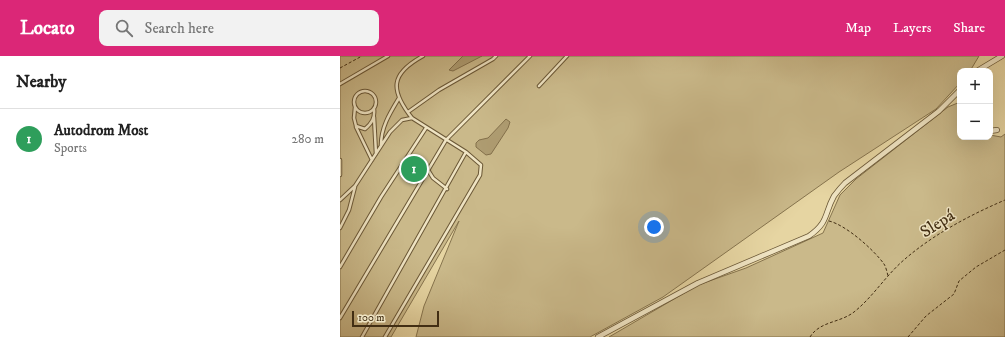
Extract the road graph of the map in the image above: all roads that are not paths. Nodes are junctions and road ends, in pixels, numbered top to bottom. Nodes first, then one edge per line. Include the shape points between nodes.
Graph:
1 (388, 56) edge
2 (423, 56) edge
3 (496, 56) edge
4 (530, 56) edge
5 (567, 56) edge
6 (1002, 56) edge
7 (982, 68) edge
8 (340, 84) edge
9 (539, 86) dead end
10 (957, 93) edge
11 (399, 98) junction
12 (355, 107) junction
13 (374, 108) junction
14 (408, 112) junction
15 (374, 116) junction
16 (412, 118) junction
17 (356, 126) junction
18 (426, 128) junction
19 (997, 130) dead end
20 (993, 131) edge
21 (446, 140) junction
22 (382, 145) junction
23 (466, 152) junction
24 (376, 154) junction
25 (340, 160) edge
26 (372, 160) junction
27 (428, 170) junction
28 (340, 175) edge
29 (355, 186) junction
30 (447, 189) junction
31 (340, 200) edge
32 (340, 228) edge
33 (340, 267) edge
34 (340, 318) edge
35 (362, 337) edge
36 (385, 337) edge
37 (598, 337) edge

1 - 8 lane
2 - 11 lane via 411,63 398,79 396,94
3 - 14 lane
4 - 21 lane
5 - 9 lane
6 - 7 street
10 - 37 street via 939,111 845,183 834,196 820,228 809,236 698,283
11 - 14 lane
11 - 22 lane via 384,126 381,135
12 - 13 lane via 359,112 365,113
12 - 13 lane via 356,96 365,91 374,97
12 - 17 lane
13 - 15 lane
14 - 16 lane
15 - 17 lane via 365,129
15 - 24 lane
16 - 18 lane
16 - 22 lane via 402,120
17 - 26 lane
18 - 21 lane
18 - 33 lane
19 - 20 street
21 - 23 lane
21 - 27 lane
22 - 24 lane
23 - 30 lane
23 - 36 lane via 481,165 480,176
24 - 26 lane
25 - 28 lane
26 - 29 lane
27 - 30 lane via 433,178
27 - 34 lane
29 - 31 lane
29 - 32 lane via 349,210
30 - 35 lane

